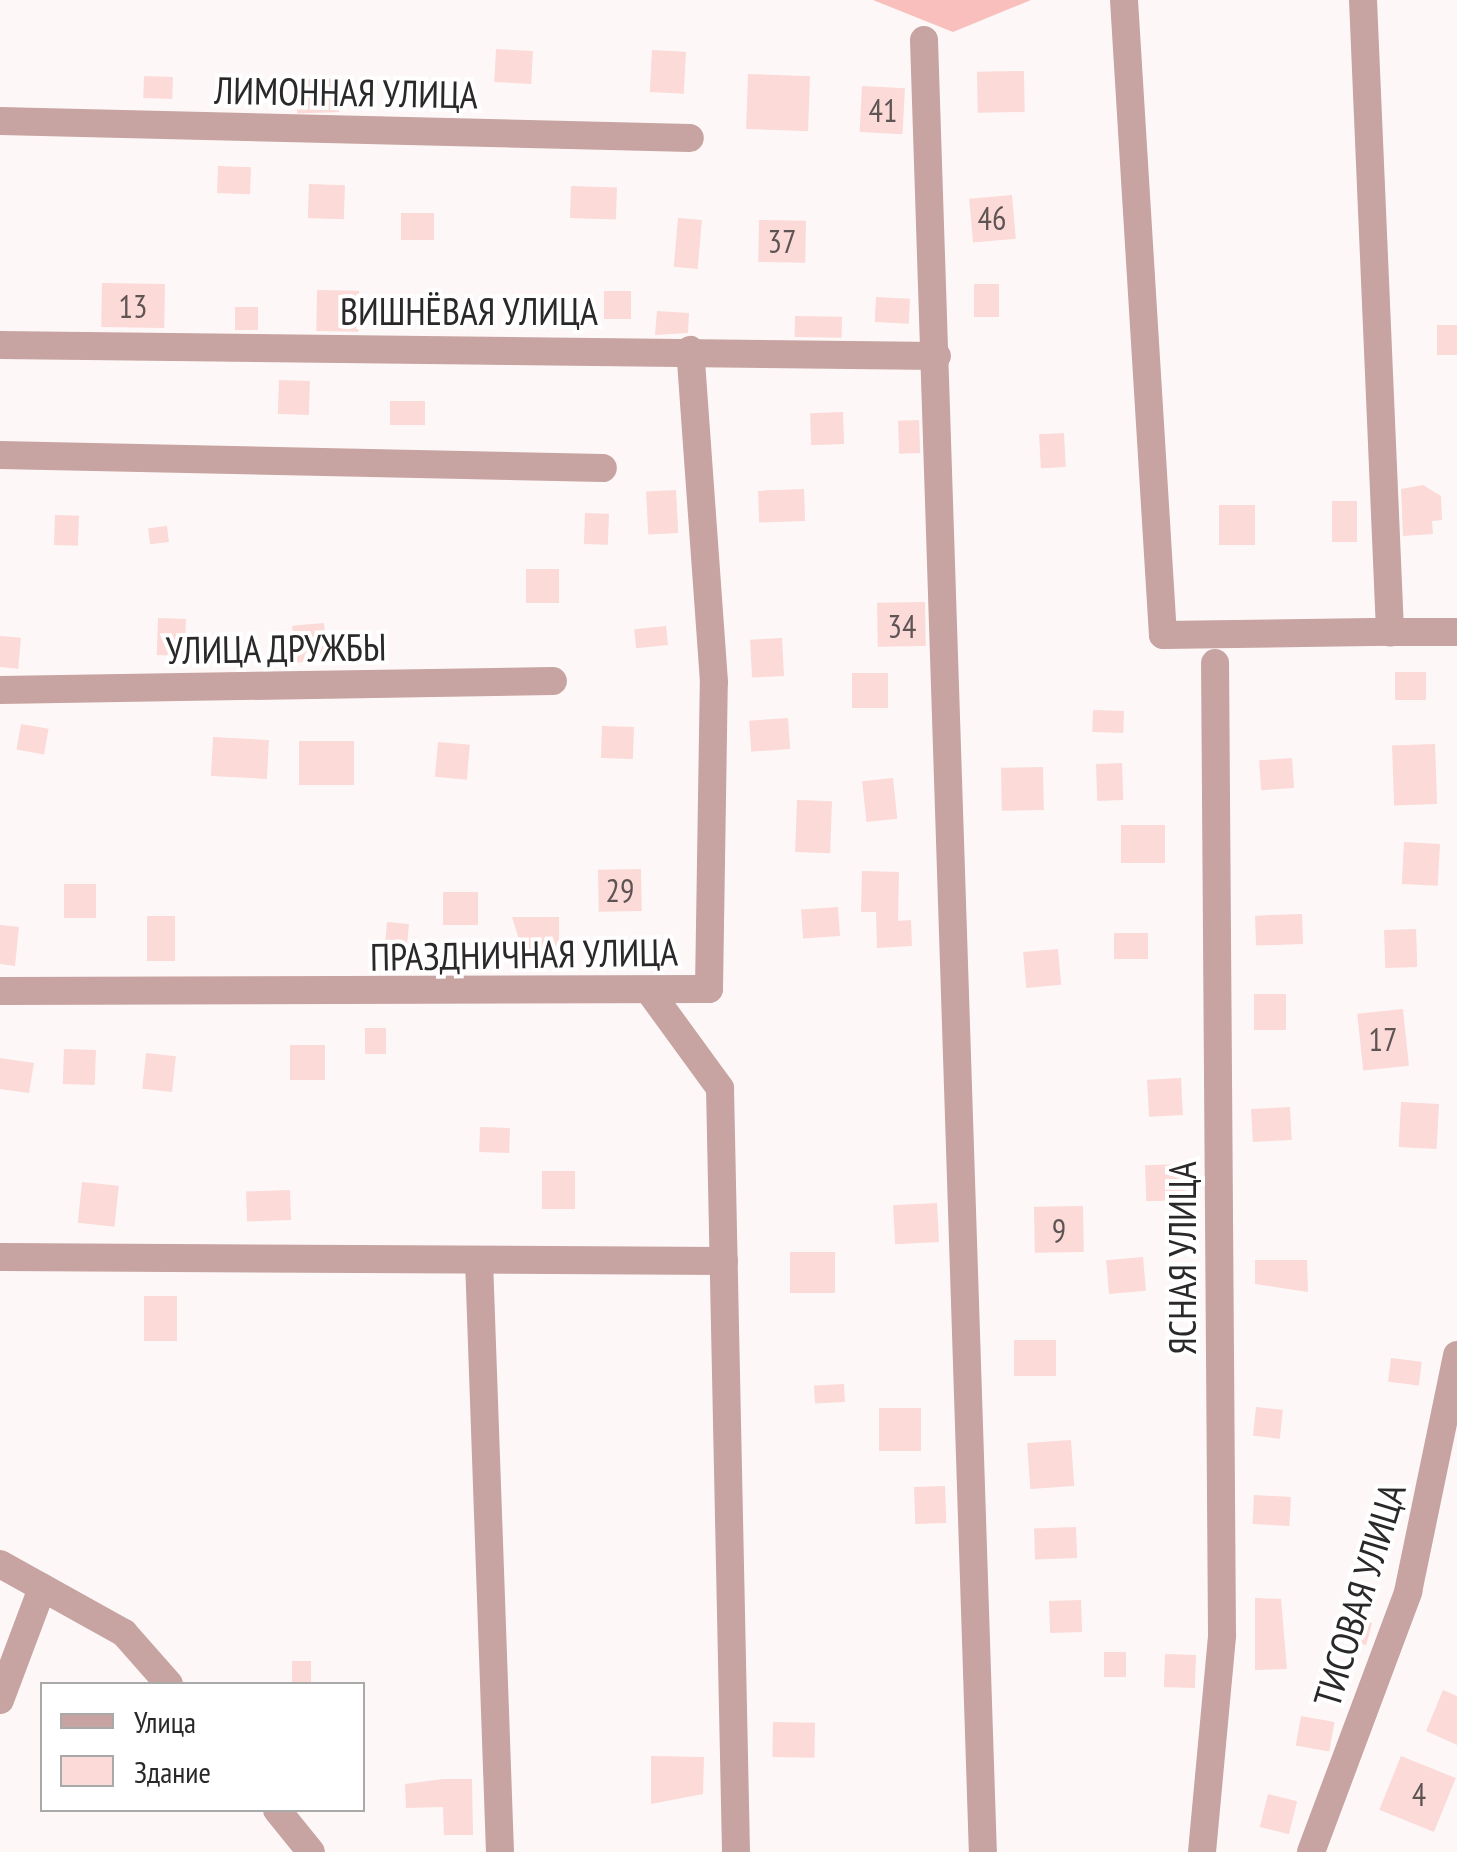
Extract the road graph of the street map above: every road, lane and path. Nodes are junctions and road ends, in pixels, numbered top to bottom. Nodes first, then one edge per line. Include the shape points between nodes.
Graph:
1 (1124, 0) edge
2 (1363, 0) edge
3 (924, 40) dead end
4 (0, 122) edge
5 (690, 138) dead end
6 (0, 345) edge
7 (690, 350) junction
8 (936, 356) junction
9 (0, 455) edge
10 (602, 468) dead end
11 (1390, 632) junction
12 (1457, 632) edge
13 (1215, 663) dead end
14 (553, 681) dead end
15 (0, 690) edge
16 (0, 991) edge
17 (650, 992) junction
18 (0, 1257) edge
19 (479, 1260) junction
20 (724, 1261) junction
21 (1457, 1355) edge
22 (0, 1564) edge
23 (42, 1588) junction
24 (167, 1682) edge
25 (0, 1700) edge
26 (280, 1812) edge
27 (311, 1852) edge
28 (500, 1852) edge
29 (736, 1852) edge
30 (983, 1852) edge
31 (1202, 1852) edge
32 (1311, 1852) edge

1 - 11 street via 1164,635
2 - 11 street
3 - 8 street
4 - 5 street, ЛИМОННАЯ УЛИЦА
6 - 7 street, ВИШНЁВАЯ УЛИЦА
7 - 8 street, ВИШНЁВАЯ УЛИЦА
7 - 17 street, ПРАЗДНИЧНАЯ УЛИЦА via 714,682 709,988
8 - 30 street
9 - 10 street
11 - 12 street
13 - 31 street, ЯСНАЯ УЛИЦА via 1222,1635
14 - 15 street, УЛИЦА ДРУЖБЫ
16 - 17 street, ПРАЗДНИЧНАЯ УЛИЦА
17 - 20 street via 720,1088
18 - 19 street
19 - 20 street
19 - 28 street
20 - 29 street
21 - 32 street, ТИСОВАЯ УЛИЦА via 1408,1592
22 - 23 street
23 - 24 street via 124,1633
23 - 25 street
26 - 27 street

